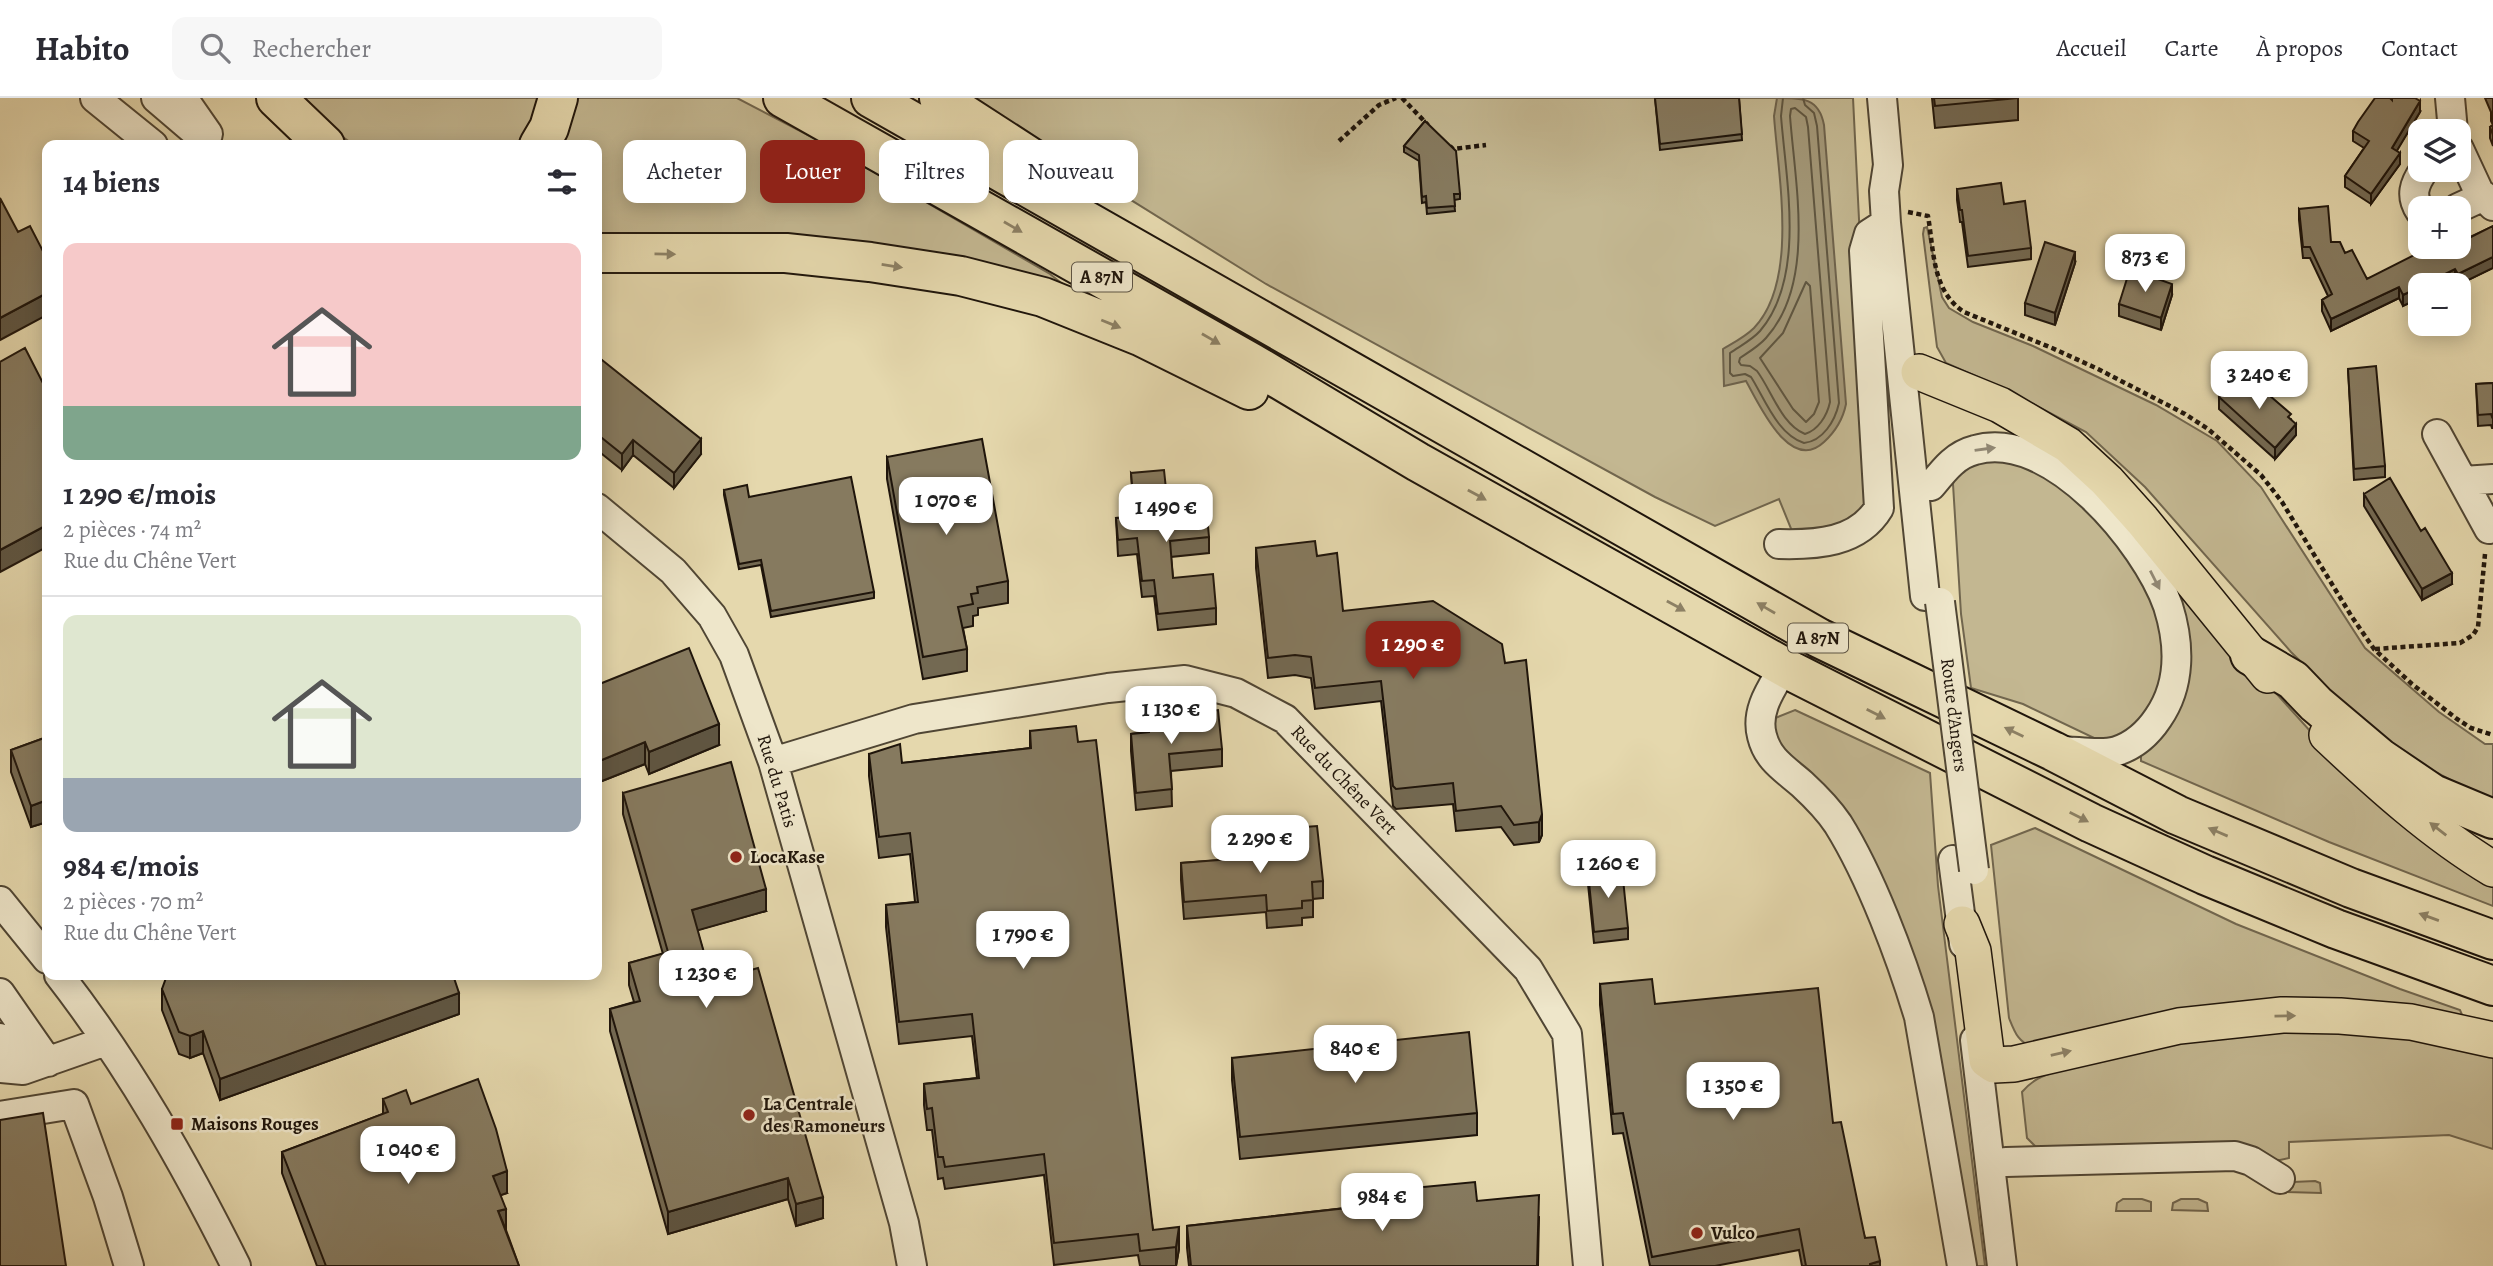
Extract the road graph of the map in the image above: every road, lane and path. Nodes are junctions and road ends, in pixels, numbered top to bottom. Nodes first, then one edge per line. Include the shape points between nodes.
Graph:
1 (95, 98) edge
2 (156, 98) edge
3 (183, 98) edge
4 (249, 98) edge
5 (276, 98) edge
6 (558, 98) edge
7 (783, 98) edge
8 (871, 98) edge
9 (939, 98) edge
10 (1396, 98) edge
11 (1402, 98) edge
12 (1882, 98) edge
13 (2450, 98) edge
14 (2452, 119) edge
15 (1435, 131) edge
16 (147, 140) edge
17 (287, 140) edge
18 (320, 140) edge
19 (541, 140) edge
20 (1444, 140) edge
21 (1339, 141) dead end
22 (1486, 145) dead end
23 (2471, 176) edge
24 (2488, 201) edge
25 (1894, 217) junction
26 (602, 253) edge
27 (1176, 271) junction
28 (1919, 372) junction
29 (2437, 434) dead end
30 (1418, 462) junction
31 (2493, 479) edge
32 (2463, 481) junction
33 (1931, 486) junction
34 (602, 512) edge
35 (2489, 529) joint
36 (1779, 544) dead end
37 (1932, 599) junction
38 (2374, 649) junction
39 (2250, 655) junction
40 (1784, 667) junction
41 (2493, 735) edge
42 (2053, 751) junction
43 (773, 762) junction
44 (2493, 819) edge
45 (1963, 865) junction
46 (2493, 869) edge
47 (3, 913) edge
48 (1962, 923) junction
49 (2493, 940) edge
50 (42, 954) edge
51 (63, 980) edge
52 (2487, 988) edge
53 (0, 993) edge
54 (0, 1038) edge
55 (2493, 1040) edge
56 (106, 1041) junction
57 (1994, 1065) junction
58 (23, 1067) edge
59 (0, 1116) edge
60 (2006, 1162) junction
61 (2280, 1179) dead end
62 (2003, 1212) junction
63 (2009, 1261) edge
64 (1588, 1264) edge
65 (129, 1266) edge
66 (236, 1266) edge
67 (912, 1266) edge
68 (1962, 1266) edge

1 - 16 street
2 - 3 street via 204,139 208,134
4 - 17 highway
5 - 18 highway
6 - 19 highway
7 -> 30 highway, A 87N
8 - 27 highway, A 87N
9 - 27 highway via 1121,214
10 - 21 path via 1379,105
11 - 15 path
12 - 25 street, Route d’Angers via 1888,165 1884,191
13 - 14 street
20 - 22 path via 1453,149
23 - 24 street
25 - 28 street, Route d’Angers
25 - 36 street via 1869,234 1864,251 1879,508 1862,527 1836,540
25 - 37 street, Route d’Angers
25 - 38 path via 1928,216 1940,286 1954,306 2064,353 2185,414 2261,475
26 -> 30 highway via 786,253 961,276 1043,297 1140,335 1235,381 1351,447
42 -> 27 highway, A 87N via 1819,638
28 - 33 street, Route d’Angers
28 - 39 main road via 2000,405 2068,445 2143,520
29 - 32 street
30 -> 40 highway, A 87N
31 - 32 street
32 - 35 street
33 - 37 street, Route d’Angers
33 -> 42 street via 1946,466 1976,449 2022,450 2044,459 2114,519 2144,559 2168,605 2177,668 2173,690 2152,727 2134,744 2115,752
34 - 43 street, Rue du Patis via 673,571 712,616 743,676
35 - 38 path via 2478,627 2473,635 2460,643
37 - 45 street, Route d’Angers, bridge
38 - 41 path via 2457,719
39 - 44 highway via 2293,681 2380,758 2433,794
46 -> 39 main road via 2369,775
40 -> 52 highway, A 87N via 2091,823 2336,929
40 - 68 street via 1763,704 1761,734 1773,761 1823,805 1838,825 1867,881 1912,992
49 -> 42 highway, A 87N via 2351,888 2177,815
43 - 64 street, Rue du Chêne Vert via 914,719 1185,680 1236,692 1285,719 1528,970 1567,1034
43 - 67 street, Rue du Patis via 901,1212
45 - 48 street, Route d’Angers
45 - 57 street, Route d’Angers
47 - 50 street
48 - 57 main road via 1973,951 1987,1060
48 - 62 street, Route d’Angers
51 - 56 street
53 - 58 street
54 - 58 street
57 -> 55 main road via 2179,1026 2282,1015 2411,1022
56 - 58 street
56 - 66 street via 179,1156
57 - 60 street, Route d’Angers
59 - 65 street via 74,1104
60 - 61 street via 2235,1156
60 - 62 street, Route d’Angers
62 - 63 street, Route d’Angers

